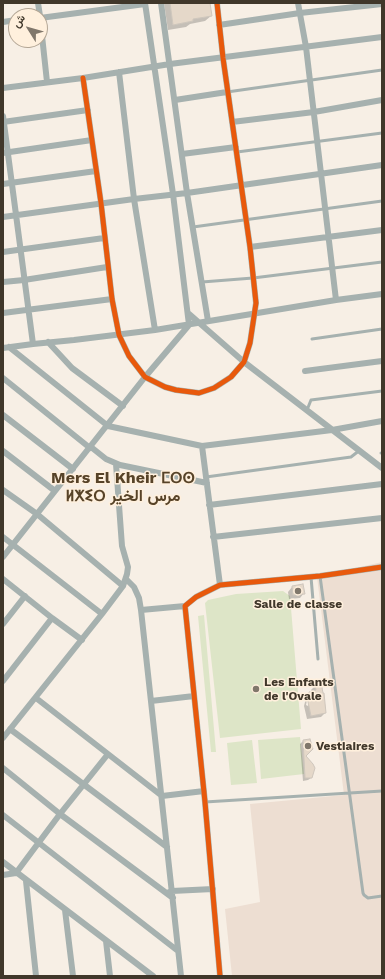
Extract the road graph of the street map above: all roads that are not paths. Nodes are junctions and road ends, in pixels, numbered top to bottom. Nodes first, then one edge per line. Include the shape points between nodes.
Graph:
1 (145, 3) edge
2 (161, 3) edge
3 (217, 3) edge
4 (298, 3) edge
5 (382, 4) edge
6 (300, 13) junction
7 (48, 16) edge
8 (219, 25) junction
9 (382, 37) edge
10 (306, 47) junction
11 (43, 48) edge
12 (223, 58) junction
13 (170, 64) junction
14 (154, 66) junction
15 (382, 70) edge
16 (119, 72) junction
17 (83, 78) junction
18 (310, 80) junction
19 (47, 82) junction
20 (3, 88) edge
21 (227, 92) junction
22 (175, 100) junction
23 (382, 100) edge
24 (88, 110) junction
25 (314, 112) junction
26 (3, 120) edge
27 (232, 122) junction
28 (382, 132) edge
29 (92, 140) junction
30 (317, 142) junction
31 (236, 149) junction
32 (5, 152) edge
33 (182, 154) junction
34 (382, 165) edge
35 (96, 171) junction
36 (321, 173) junction
37 (13, 182) junction
38 (3, 184) edge
39 (241, 186) junction
40 (187, 193) junction
41 (173, 194) junction
42 (134, 199) junction
43 (382, 201) edge
44 (100, 203) junction
45 (325, 209) junction
46 (16, 215) junction
47 (3, 217) edge
48 (245, 220) junction
49 (193, 227) junction
50 (382, 230) edge
51 (328, 236) junction
52 (104, 238) junction
53 (250, 247) junction
54 (20, 250) junction
55 (3, 252) edge
56 (382, 262) edge
57 (107, 267) junction
58 (332, 268) junction
59 (253, 278) junction
60 (24, 280) junction
61 (3, 282) edge
62 (202, 282) junction
63 (382, 294) edge
64 (112, 299) junction
65 (336, 300) junction
66 (28, 310) junction
67 (3, 313) edge
68 (188, 313) junction
69 (254, 314) junction
70 (208, 321) junction
71 (198, 323) junction
72 (189, 324) junction
73 (382, 329) edge
74 (155, 330) junction
75 (119, 335) junction
76 (312, 339) dead end
77 (48, 342) junction
78 (33, 344) junction
79 (6, 348) edge
80 (382, 361) edge
81 (244, 362) junction
82 (305, 371) dead end
83 (145, 377) junction
84 (3, 378) edge
85 (382, 391) edge
86 (123, 406) junction
87 (307, 410) junction
88 (3, 415) edge
89 (382, 421) edge
90 (108, 426) junction
91 (332, 430) junction
92 (202, 446) junction
93 (90, 448) junction
94 (360, 450) junction
95 (3, 451) edge
96 (116, 464) junction
97 (382, 468) edge
98 (73, 469) junction
99 (206, 480) junction
100 (382, 484) edge
101 (3, 490) edge
102 (55, 491) junction
103 (209, 505) junction
104 (36, 514) junction
105 (382, 518) edge
106 (3, 537) edge
107 (213, 538) junction
108 (13, 544) junction
109 (3, 557) edge
110 (382, 567) edge
111 (320, 576) junction
112 (311, 577) junction
113 (3, 578) edge
114 (126, 579) junction
115 (220, 585) junction
116 (123, 586) junction
117 (25, 596) junction
118 (185, 606) junction
119 (141, 610) junction
120 (102, 614) junction
121 (52, 618) junction
122 (3, 624) edge
123 (82, 640) junction
124 (318, 660) dead end
125 (3, 681) edge
126 (194, 696) junction
127 (36, 698) junction
128 (151, 701) junction
129 (10, 729) junction
130 (3, 738) edge
131 (108, 754) junction
132 (3, 768) edge
133 (84, 785) junction
134 (204, 791) junction
135 (382, 791) edge
136 (349, 793) junction
137 (162, 796) junction
138 (205, 802) junction
139 (60, 814) junction
140 (3, 815) edge
141 (39, 843) junction
142 (167, 847) junction
143 (3, 862) edge
144 (16, 873) junction
145 (3, 875) edge
146 (26, 881) junction
147 (213, 889) junction
148 (169, 892) junction
149 (382, 896) edge
150 (66, 910) junction
151 (106, 941) junction
152 (178, 951) junction
153 (145, 973) edge
154 (36, 976) edge
155 (73, 976) edge
156 (110, 976) edge
157 (153, 976) edge
158 (180, 976) edge
159 (220, 976) edge

1 - 7 street
1 - 14 street
2 - 13 street
3 - 8 street
4 - 6 street
5 - 6 street
6 - 8 street
6 - 10 street
8 - 12 street
9 - 10 street
10 - 12 street
10 - 18 street
11 - 19 street
12 - 13 street
12 - 21 street
13 - 14 street
13 - 22 street
14 - 16 street
14 - 41 street
15 - 18 lane
16 - 17 street
16 - 42 street
17 - 19 street
17 - 24 street
18 - 21 lane
18 - 25 street
19 - 20 street
21 - 22 street
21 - 27 street
22 - 33 street
23 - 25 street
24 - 26 street
24 - 29 street
25 - 27 street
25 - 30 street
26 - 32 street
27 - 31 street
28 - 30 lane
29 - 32 street
29 - 35 street
30 - 31 lane
30 - 36 street
31 - 33 street
31 - 39 street
32 - 37 street
33 - 40 street
34 - 36 street
35 - 37 street
35 - 44 street
36 - 39 street
36 - 45 street
37 - 38 street
37 - 46 street
39 - 40 street
39 - 48 street
40 - 41 street
40 - 49 street
41 - 42 street
41 - 68 street
42 - 44 street
42 - 74 street
43 - 45 lane
44 - 46 street
44 - 52 street
45 - 48 lane
45 - 51 street
46 - 47 street
46 - 54 street
48 - 49 lane
48 - 53 street
49 - 62 street
50 - 51 street
51 - 53 street
51 - 58 street
52 - 54 street
52 - 57 street
53 - 59 street
54 - 55 street
54 - 60 street
56 - 58 lane
57 - 60 street
57 - 64 street
58 - 59 lane
58 - 65 street
59 - 62 lane
59 - 69 street via 256,303
60 - 61 street
60 - 66 street
62 - 70 street
63 - 65 street
64 - 66 street
64 - 75 street
65 - 69 street
66 - 67 street
66 - 78 street
68 - 71 street
68 - 72 street
69 - 70 street
69 - 81 street
70 - 71 street
71 - 72 street
71 - 81 street
72 - 74 street
72 - 83 street
73 - 76 lane
74 - 75 street
75 - 77 street
75 - 83 street via 129,356
77 - 78 street
77 - 86 street via 72,368
78 - 79 street
79 - 90 street
80 - 82 street
81 - 83 street via 221,385 199,393 164,387
81 - 87 street
83 - 86 street
84 - 93 street
85 - 87 lane via 311,400
86 - 90 street
87 - 91 street
88 - 98 street
89 - 91 street
90 - 92 street
90 - 93 street
91 - 92 street
91 - 94 street
92 - 99 street
93 - 96 street
93 - 98 street
94 - 97 street
94 - 99 lane via 351,457
95 - 102 street
96 - 99 street
96 - 114 street via 122,546 128,567
98 - 102 street
99 - 103 street
100 - 103 street
101 - 104 street
102 - 104 street
103 - 107 street
104 - 108 street
104 - 116 street
105 - 107 street
106 - 108 street
107 - 115 street
108 - 109 street
108 - 120 street
110 - 111 street
111 - 112 street
111 - 136 lane
112 - 115 street
112 - 124 lane
113 - 117 street
114 - 116 street
114 - 119 street via 134,587
115 - 118 street via 196,597
116 - 120 street
117 - 121 street
117 - 122 street
118 - 119 street
118 - 126 street
119 - 128 street
120 - 123 street
121 - 123 street
121 - 125 street
123 - 127 street
126 - 128 street
126 - 134 street
127 - 129 street
127 - 131 street
128 - 137 street
129 - 130 street
129 - 133 street
131 - 133 street
131 - 137 street
132 - 139 street
133 - 139 street
133 - 142 street
134 - 137 street
134 - 138 street
135 - 136 lane
136 - 138 lane
136 - 149 lane via 363,893 368,898
137 - 142 street
138 - 147 street
139 - 141 street
139 - 148 street
140 - 141 street
141 - 144 street
141 - 152 street
142 - 148 street
143 - 144 street
144 - 145 street
144 - 146 street
146 - 150 street
146 - 154 street
147 - 148 street
147 - 159 street
148 - 152 street via 173,898
150 - 151 street
150 - 155 street
151 - 153 street
151 - 156 street
152 - 158 street
153 - 157 street

